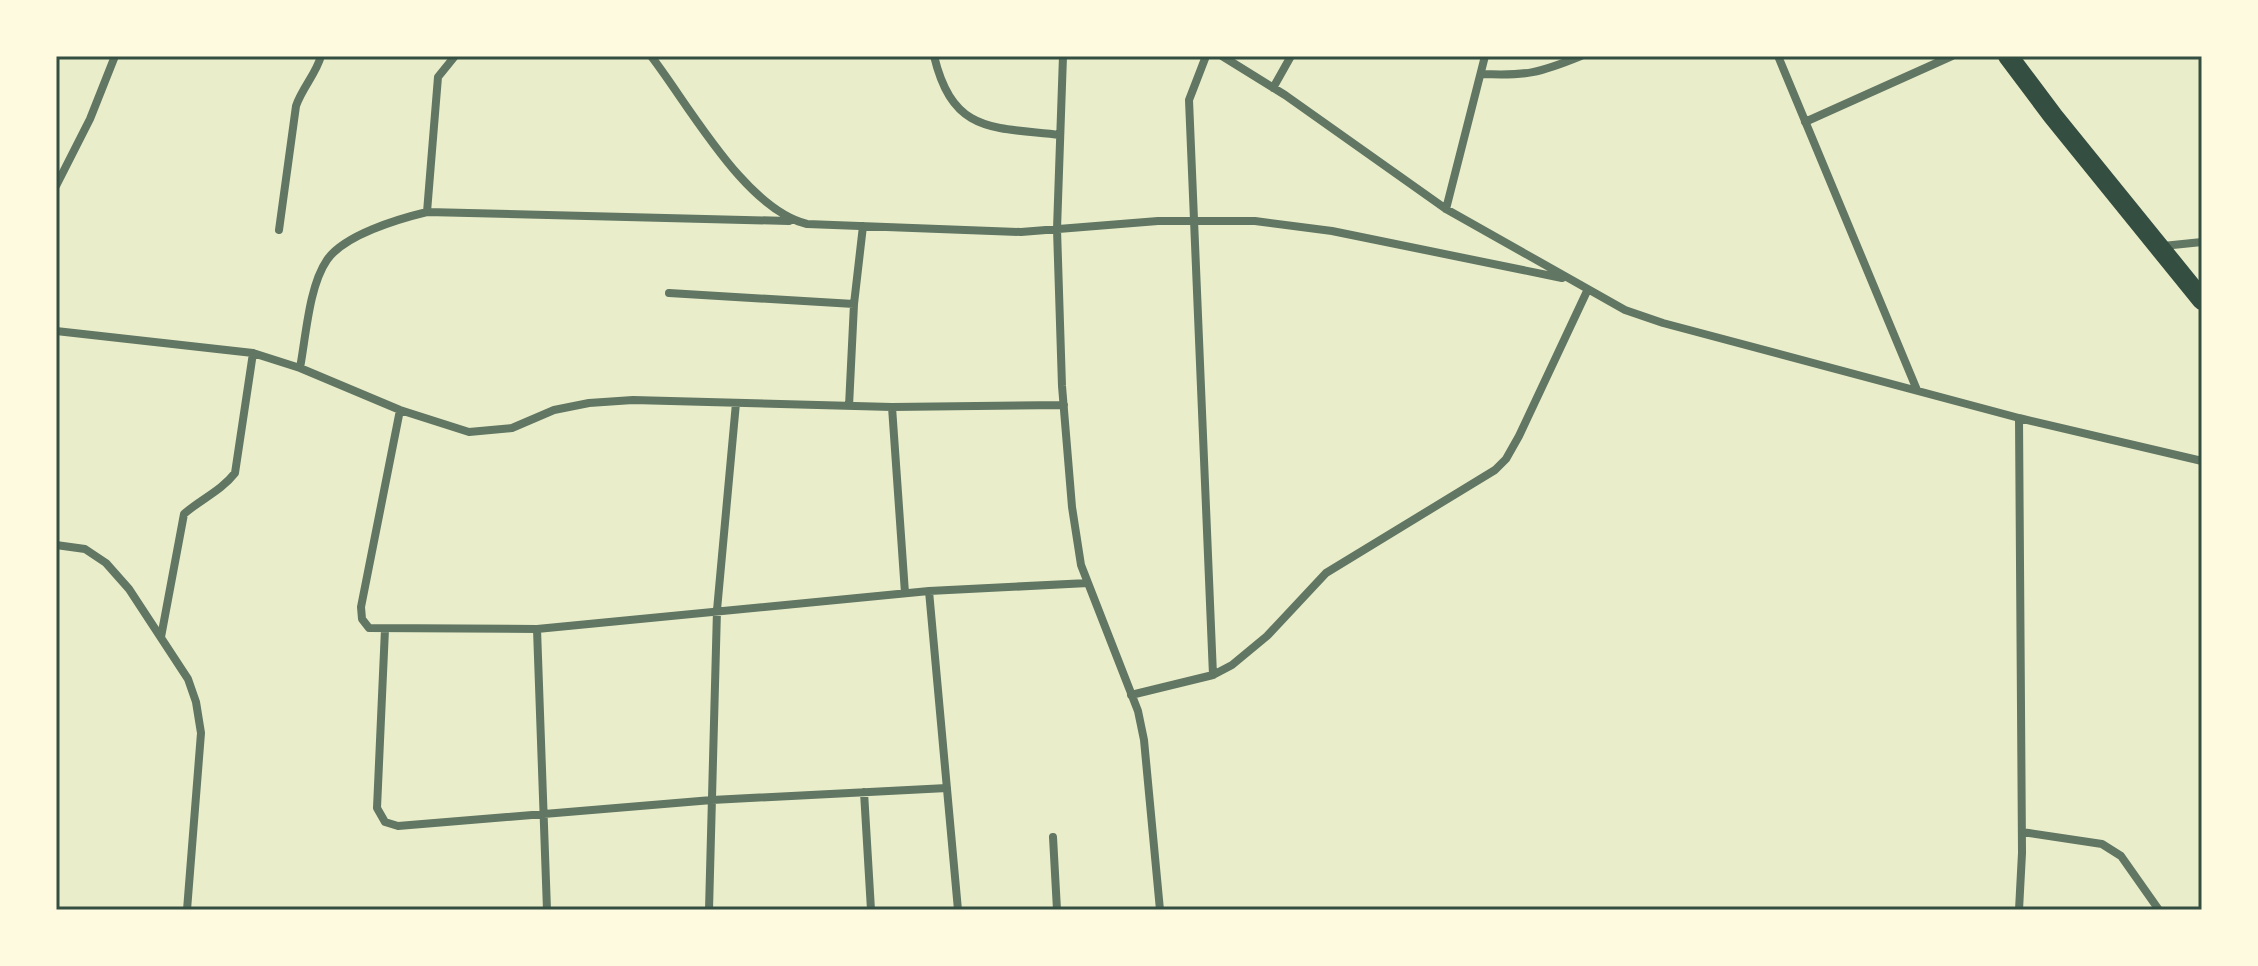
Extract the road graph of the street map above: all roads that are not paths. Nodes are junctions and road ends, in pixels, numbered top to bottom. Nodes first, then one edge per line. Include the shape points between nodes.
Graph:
1 (115, 56) edge
2 (321, 56) edge
3 (455, 56) edge
4 (651, 56) edge
5 (934, 56) edge
6 (1063, 56) edge
7 (1206, 56) edge
8 (1222, 56) edge
9 (1291, 56) edge
10 (1485, 56) edge
11 (1581, 56) edge
12 (1778, 56) edge
13 (1952, 56) edge
14 (2008, 56) edge
15 (1482, 74) junction
16 (1273, 88) junction
17 (1805, 122) junction
18 (1060, 135) junction
19 (56, 186) edge
20 (1446, 209) junction
21 (427, 212) junction
22 (1194, 220) junction
23 (792, 221) junction
24 (863, 226) junction
25 (1057, 229) junction
26 (279, 230) dead end
27 (2202, 242) edge
28 (2157, 247) junction
29 (1573, 281) junction
30 (1588, 289) junction
31 (669, 293) dead end
32 (2202, 300) edge
33 (854, 304) junction
34 (56, 331) edge
35 (253, 353) junction
36 (300, 368) junction
37 (1917, 390) junction
38 (736, 403) junction
39 (1064, 405) junction
40 (849, 406) junction
41 (892, 407) junction
42 (400, 410) junction
43 (2019, 418) junction
44 (2202, 461) edge
45 (56, 545) edge
46 (1088, 583) junction
47 (929, 591) junction
48 (905, 593) junction
49 (717, 610) junction
50 (385, 629) junction
51 (537, 629) junction
52 (161, 637) junction
53 (1213, 675) junction
54 (1131, 695) junction
55 (947, 788) junction
56 (864, 792) junction
57 (712, 800) junction
58 (543, 815) junction
59 (2022, 832) junction
60 (1053, 837) dead end
61 (187, 910) edge
62 (547, 910) edge
63 (709, 910) edge
64 (871, 910) edge
65 (958, 910) edge
66 (1057, 910) edge
67 (1160, 910) edge
68 (2019, 910) edge
69 (2159, 910) edge

1 - 19 street
2 - 26 street via 296,106
3 - 21 street via 438,77
4 - 23 street via 742,179
5 - 18 street via 939,78 966,116 1001,128
6 - 18 street
7 - 22 street via 1189,100
8 - 16 street
9 - 16 street
10 - 15 street
11 - 15 street via 1541,72
12 - 17 street
13 - 17 street
14 - 28 main road
15 - 20 street
16 - 20 street
17 - 37 street
18 - 25 street
20 - 29 street
21 - 23 street
21 - 36 street via 345,242 328,258 317,280
22 - 25 street
22 - 29 street via 1332,231
22 - 53 street
23 - 24 street
24 - 25 street
24 - 33 street
25 - 39 street
27 - 28 street
28 - 32 main road
29 - 30 street
30 - 37 street via 1663,323
30 - 53 street via 1506,459 1475,484 1326,573 1249,653
31 - 33 street
33 - 40 street
34 - 35 street
35 - 36 street
35 - 52 street via 235,473 184,514
36 - 42 street
37 - 43 street
38 - 40 street
38 - 42 street via 589,403 554,410 512,428 469,432
38 - 49 street
39 - 41 street
39 - 46 street via 1076,538
40 - 41 street
41 - 48 street
42 - 50 street via 361,607 369,628
43 - 44 street
43 - 59 street
45 - 52 street via 85,549 106,563
46 - 47 street
46 - 54 street
47 - 48 street
47 - 55 street
48 - 49 street
49 - 51 street
49 - 57 street
50 - 51 street
50 - 58 street via 376,794 385,822 398,826
51 - 58 street
52 - 61 street via 188,679 201,733
53 - 54 street
54 - 67 street via 1144,740
55 - 56 street
55 - 65 street
56 - 57 street
56 - 64 street
57 - 58 street
57 - 63 street
58 - 62 street
59 - 68 street
59 - 69 street via 2102,844 2121,856
60 - 66 street

